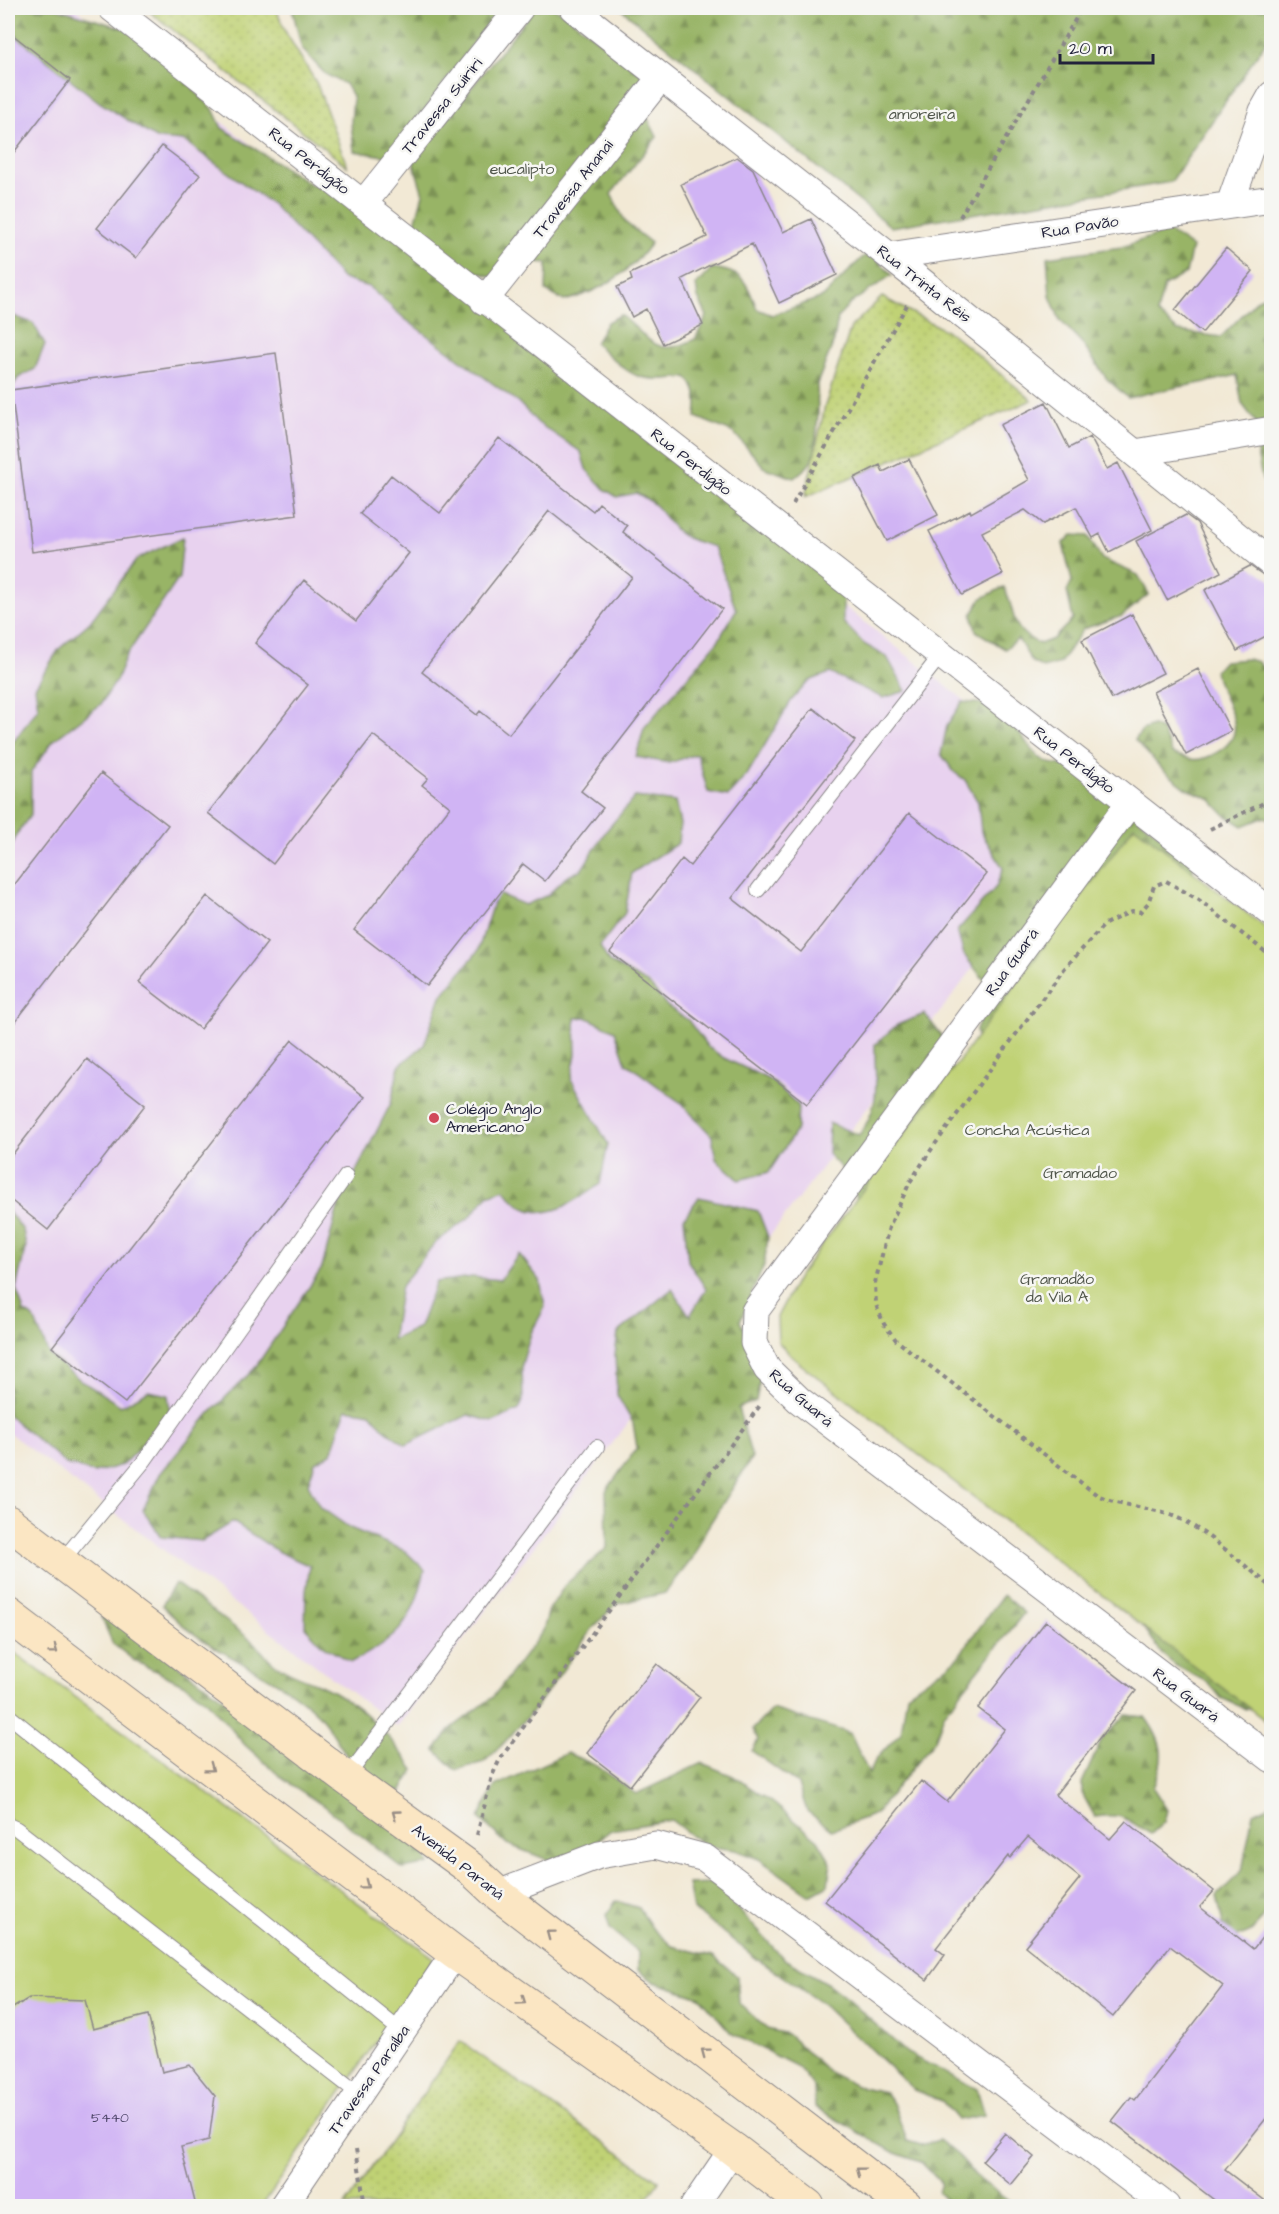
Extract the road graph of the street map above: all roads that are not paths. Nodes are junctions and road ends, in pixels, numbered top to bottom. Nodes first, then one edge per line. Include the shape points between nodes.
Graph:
1 (112, 8) edge
2 (520, 8) edge
3 (573, 8) edge
4 (661, 77) junction
5 (1272, 95) edge
6 (1272, 199) edge
7 (363, 204) junction
8 (1230, 204) junction
9 (890, 256) junction
10 (484, 301) junction
11 (1272, 430) edge
12 (1135, 453) junction
13 (1272, 564) edge
14 (940, 656) junction
15 (1129, 804) junction
16 (758, 890) dead end
17 (1272, 913) edge
18 (346, 1176) dead end
19 (597, 1448) dead end
20 (8, 1522) edge
21 (61, 1562) junction
22 (8, 1615) edge
23 (8, 1715) edge
24 (1272, 1759) edge
25 (346, 1778) junction
26 (8, 1825) edge
27 (498, 1894) junction
28 (455, 1953) junction
29 (402, 2032) junction
30 (355, 2100) junction
31 (733, 2149) junction
32 (283, 2206) edge
33 (694, 2206) edge
34 (808, 2206) edge
35 (906, 2206) edge
36 (1166, 2206) edge

1 - 7 street, Rua Perdigão
2 - 7 street, Travessa Suiriri
3 - 4 street, Rua Trinta Réis
4 - 9 street, Rua Trinta Réis
4 - 10 street, Travessa Ananai
5 - 8 street
6 - 8 street, Rua Pavão
7 - 10 street, Rua Perdigão
8 - 9 street, Rua Pavão
9 - 12 street, Rua Trinta Réis
10 - 14 street, Rua Perdigão
11 - 12 street
12 - 13 street, Rua Trinta Réis
14 - 15 street, Rua Perdigão
14 - 16 lane
15 - 17 street, Rua Perdigão
15 - 24 street, Rua Guará via 755,1311 753,1343 767,1370 799,1400
18 - 21 lane via 145,1460
19 - 25 lane
20 - 21 main road, Avenida Paraná
21 - 25 main road, Avenida Paraná
22 -> 28 main road
23 - 29 lane
27 -> 25 main road, Avenida Paraná via 470,1868
26 - 30 lane via 17,1828
35 -> 27 main road, Avenida Paraná
27 - 36 street via 599,1855 656,1845 705,1858
28 - 29 street, Travessa Paraíba
28 -> 31 main road
29 - 30 street, Travessa Paraíba
30 - 32 street, Travessa Paraíba
31 - 33 street
31 - 34 main road

